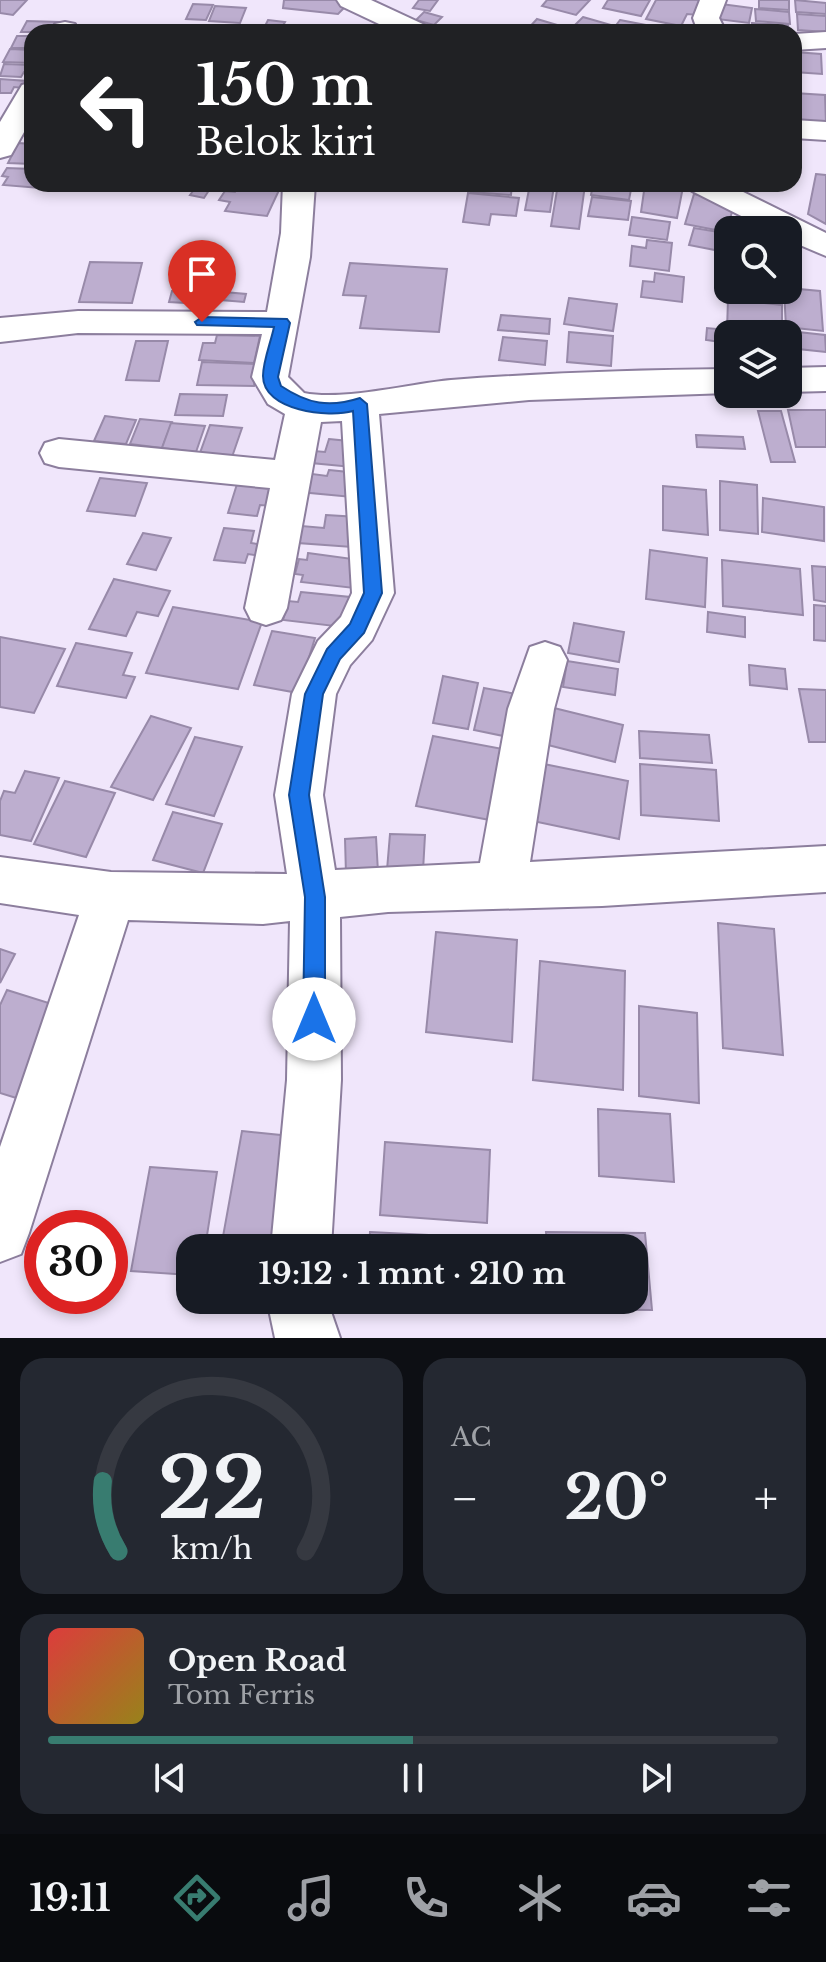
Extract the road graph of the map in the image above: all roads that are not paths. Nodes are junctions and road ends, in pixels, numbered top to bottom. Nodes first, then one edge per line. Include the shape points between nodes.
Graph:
1 (713, 0) edge
2 (361, 2) edge
3 (354, 24) edge
4 (402, 24) edge
5 (709, 24) edge
6 (826, 40) edge
7 (802, 42) edge
8 (23, 99) edge
9 (802, 130) edge
10 (826, 131) edge
11 (0, 149) edge
12 (299, 192) edge
13 (732, 192) edge
14 (826, 246) edge
15 (282, 323) junction
16 (0, 330) edge
17 (826, 379) edge
18 (802, 380) edge
19 (714, 381) edge
20 (360, 404) junction
21 (305, 406) junction
22 (59, 453) dead end
23 (292, 476) junction
24 (266, 608) dead end
25 (545, 660) dead end
26 (826, 869) edge
27 (0, 880) edge
28 (501, 885) junction
29 (111, 896) junction
30 (315, 897) junction
31 (0, 1233) edge
32 (302, 1234) edge
33 (299, 1314) edge
34 (309, 1338) edge

1 - 5 street
2 - 3 street
2 - 4 street
6 - 7 street
8 - 11 street
9 - 10 street
12 - 15 street
13 - 14 street
15 - 16 street via 78,322
15 - 21 street via 270,377 287,400
17 - 18 street
19 - 20 street via 603,384
20 - 21 street via 341,409
20 - 30 street via 373,593 314,694 299,795
21 - 23 street
22 - 23 street
23 - 24 street
25 - 28 street via 531,709
26 - 28 street
27 - 29 street
28 - 30 street
29 - 30 street
29 - 31 street
30 - 32 street via 314,1080
33 - 34 street

